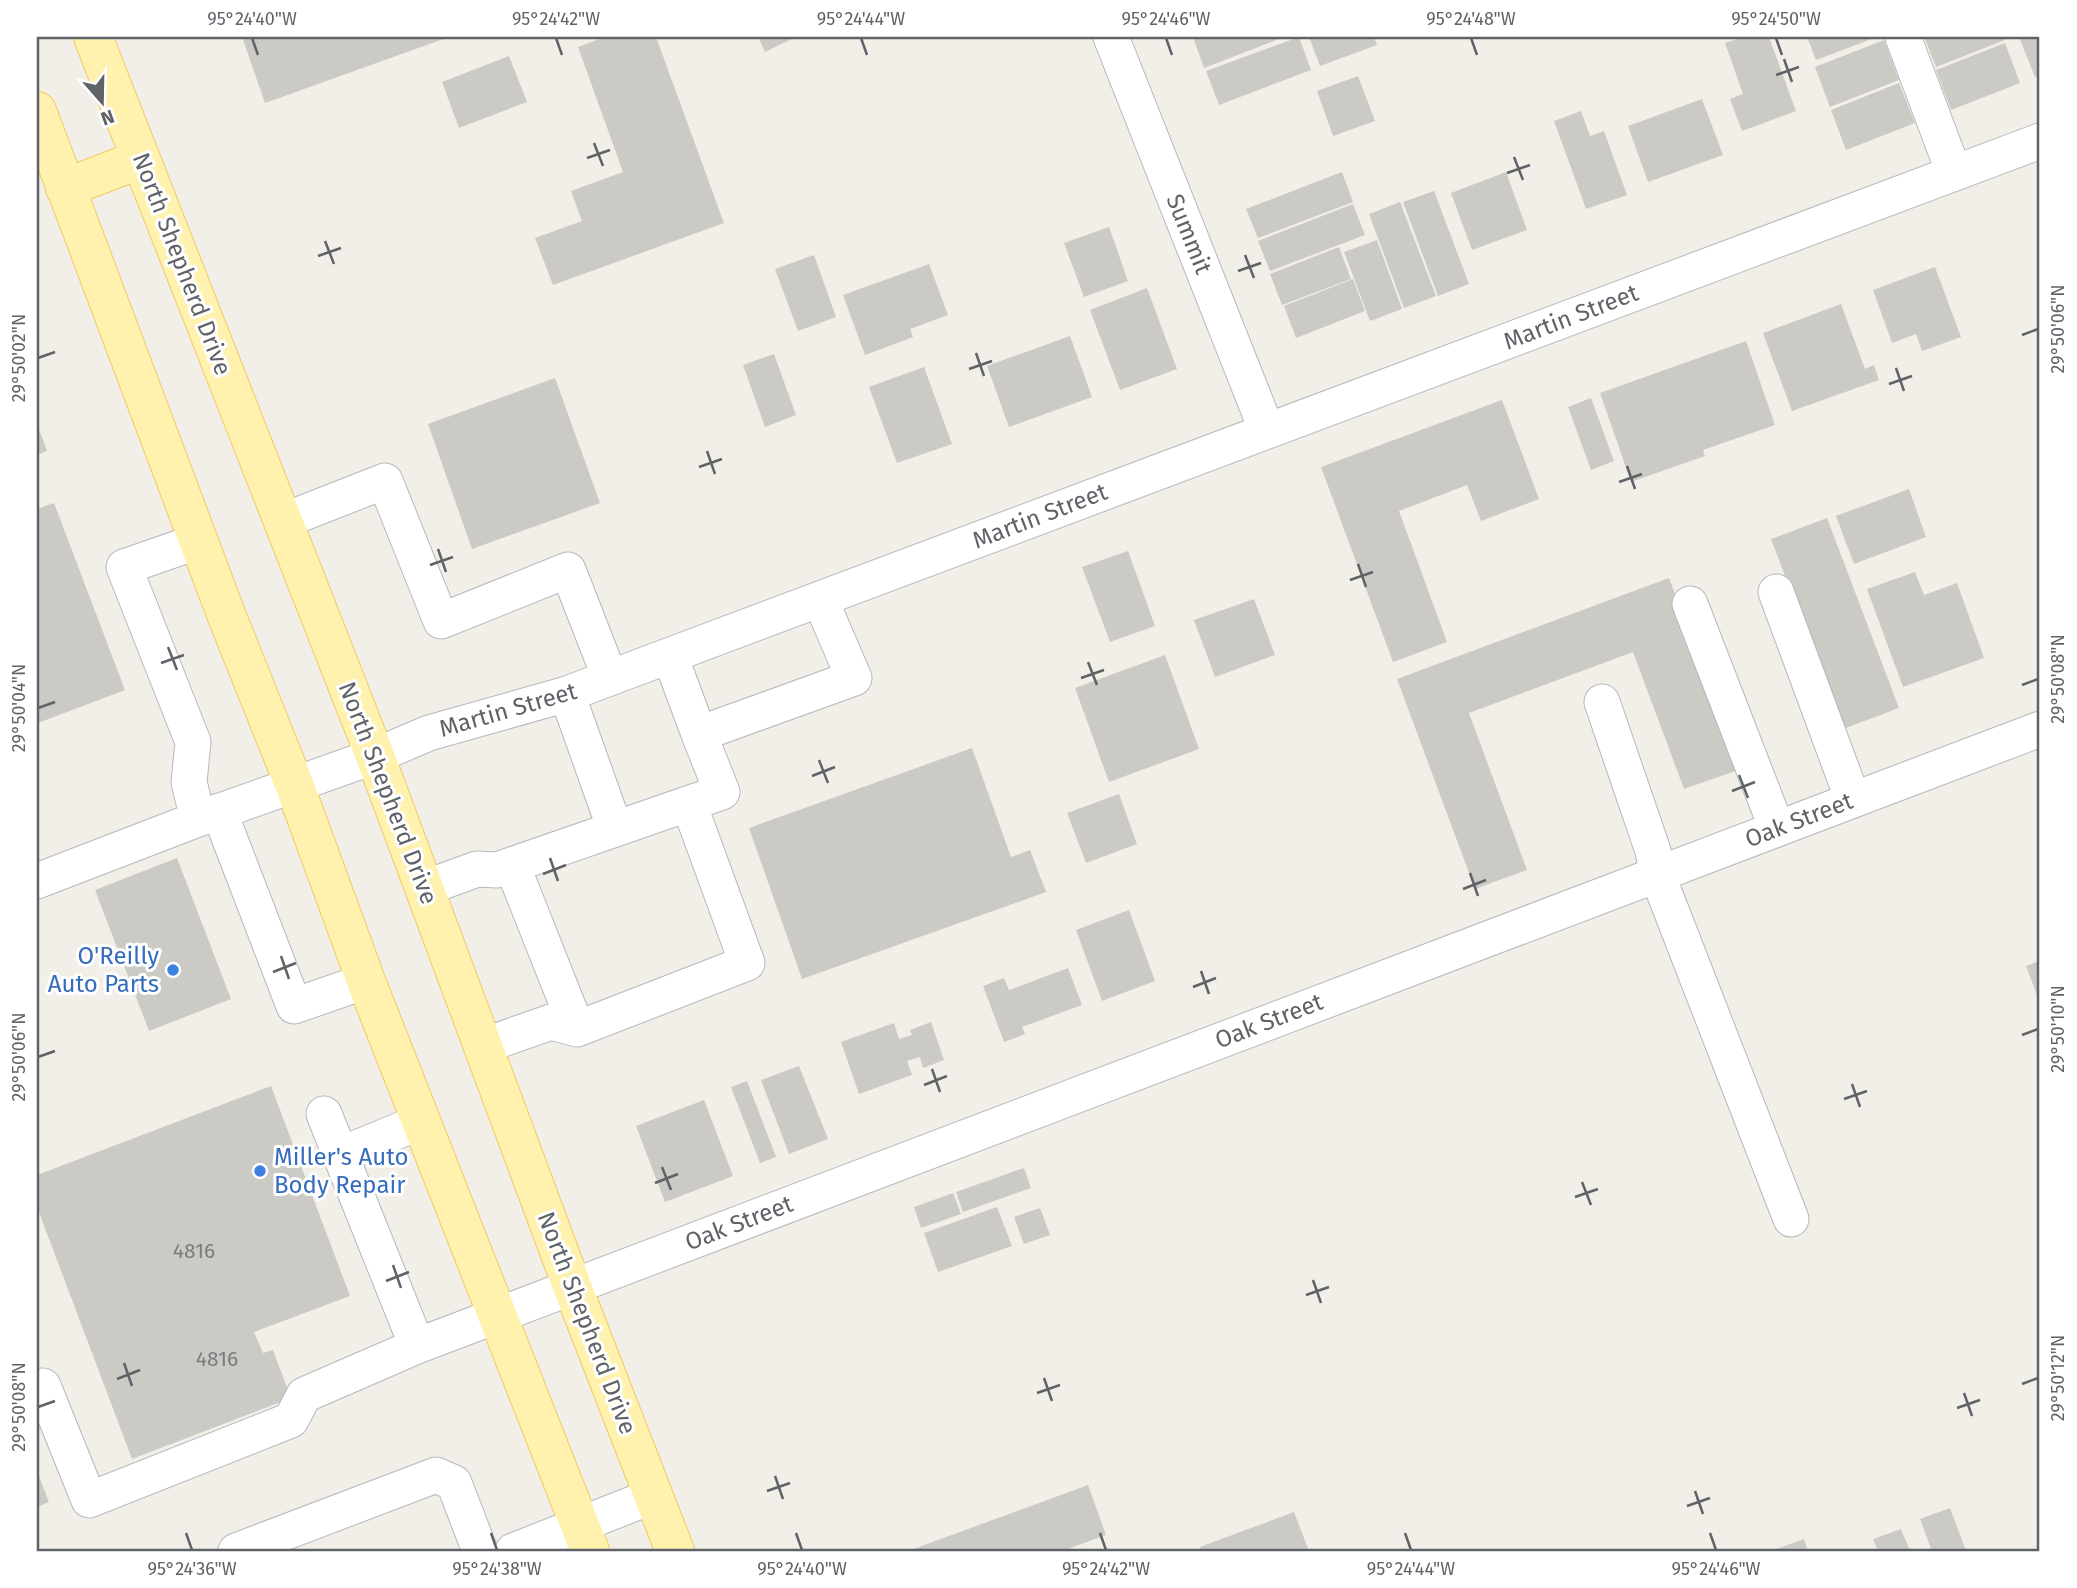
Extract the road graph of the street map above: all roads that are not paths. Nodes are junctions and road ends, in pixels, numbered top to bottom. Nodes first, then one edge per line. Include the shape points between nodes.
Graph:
1 (93, 37) edge
2 (1111, 37) edge
3 (1903, 37) edge
4 (37, 111) edge
5 (2040, 141) edge
6 (141, 159) junction
7 (1954, 173) junction
8 (65, 188) junction
9 (1267, 431) junction
10 (283, 521) junction
11 (199, 541) junction
12 (1776, 592) dead end
13 (820, 599) junction
14 (1690, 604) dead end
15 (670, 656) junction
16 (610, 678) junction
17 (567, 694) junction
18 (1602, 702) dead end
19 (2040, 729) edge
20 (699, 734) junction
21 (375, 755) junction
22 (294, 784) junction
23 (1853, 800) junction
24 (689, 804) junction
25 (209, 815) junction
26 (615, 829) junction
27 (1777, 829) junction
28 (512, 865) junction
29 (1657, 874) junction
30 (37, 881) edge
31 (425, 888) junction
32 (366, 981) junction
33 (577, 1029) junction
34 (483, 1046) junction
35 (324, 1114) dead end
36 (422, 1121) junction
37 (340, 1155) junction
38 (1791, 1219) dead end
39 (572, 1286) junction
40 (498, 1314) junction
41 (417, 1346) junction
42 (43, 1386) dead end
43 (653, 1496) junction
44 (585, 1538) edge
45 (236, 1551) edge
46 (480, 1551) edge
47 (513, 1551) edge
48 (675, 1551) edge

1 - 6 main road, North Shepherd Drive
2 - 9 street, Summit
3 - 7 street
4 - 8 main road
5 - 7 street, Martin Street
6 - 8 main road
6 - 10 main road, North Shepherd Drive
7 - 9 street, Martin Street
8 - 11 main road
9 - 13 street, Martin Street
10 - 16 street via 385,481 441,621 568,570
10 - 21 main road, North Shepherd Drive
11 - 22 main road
11 - 25 street via 124,568 193,742 189,782
12 - 23 street
13 - 15 street, Martin Street
13 - 20 street via 854,678
14 - 27 street
15 - 16 street, Martin Street
15 - 20 street
16 - 17 street, Martin Street
17 - 21 street, Martin Street via 429,733
17 - 26 street
18 - 29 street
19 - 23 street, Oak Street
20 - 24 street via 722,792
21 - 22 street, Martin Street
21 - 31 main road, North Shepherd Drive
22 - 25 street, Martin Street
22 - 32 main road
23 - 27 street, Oak Street
24 - 26 street
24 - 33 street via 747,963
25 - 30 street, Martin Street
25 - 32 street via 294,1006
26 - 28 street
27 - 29 street, Oak Street
28 - 31 street via 477,869
28 - 33 street
29 - 38 street
29 - 39 street, Oak Street
31 - 34 main road, North Shepherd Drive
32 - 36 main road
33 - 34 street via 551,1022
34 - 39 main road, North Shepherd Drive
35 - 37 street
36 - 37 street
36 - 40 main road
37 - 41 street
39 - 40 street, Oak Street
39 - 43 main road, North Shepherd Drive
40 - 41 street, Oak Street
40 - 44 main road
41 - 42 street, Oak Street via 304,1395 291,1420 89,1500
43 - 44 street
43 - 48 main road, North Shepherd Drive
44 - 47 street
45 - 46 street via 436,1475 454,1483

